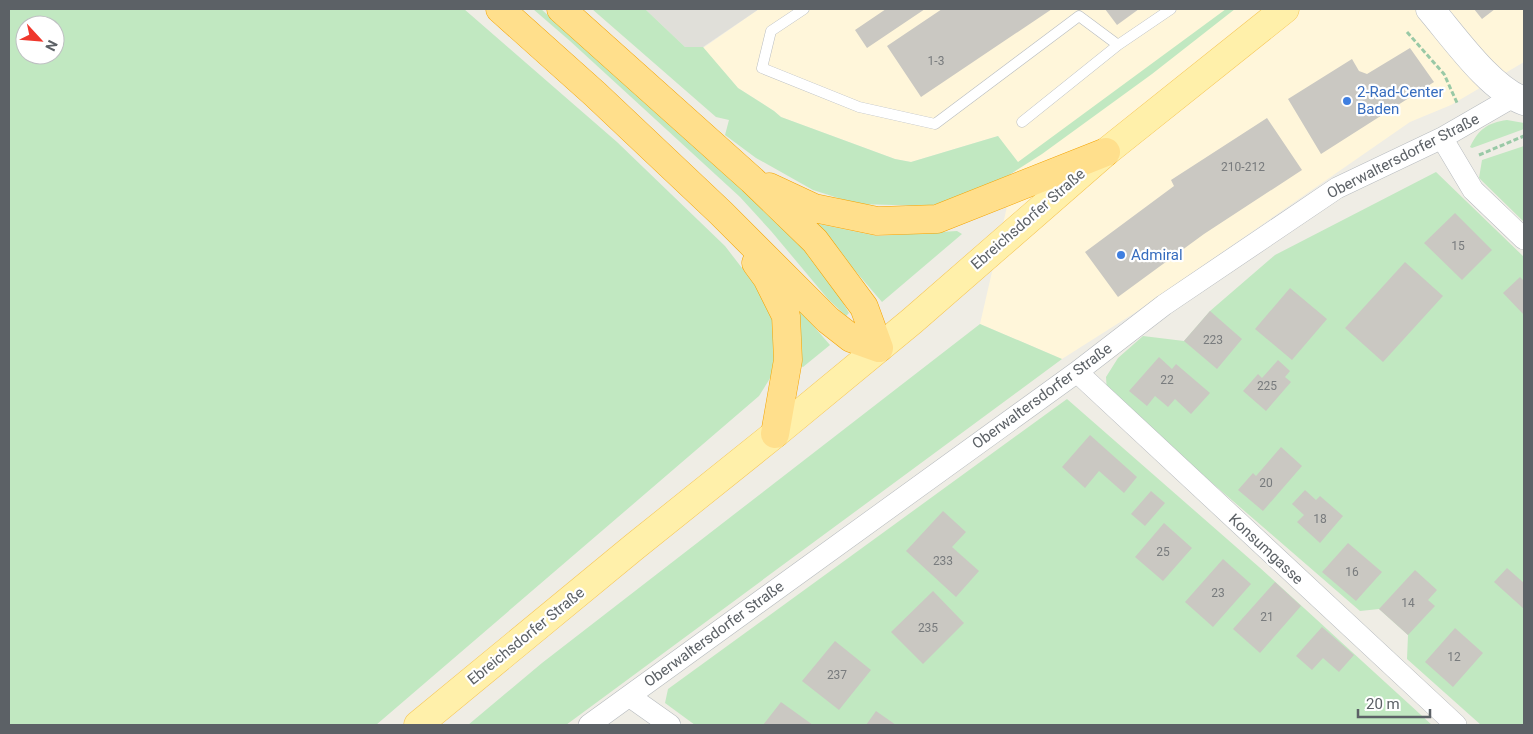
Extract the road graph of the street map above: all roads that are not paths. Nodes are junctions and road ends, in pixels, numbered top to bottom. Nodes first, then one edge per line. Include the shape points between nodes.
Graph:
1 (500, 9) edge
2 (561, 9) edge
3 (804, 9) edge
4 (1171, 9) edge
5 (1285, 9) edge
6 (1430, 9) edge
7 (1118, 45) junction
8 (1519, 99) edge
9 (1022, 122) dead end
10 (1442, 138) junction
11 (1106, 152) junction
12 (752, 180) junction
13 (721, 213) junction
14 (1524, 239) edge
15 (879, 348) junction
16 (1077, 372) junction
17 (775, 434) junction
18 (629, 696) junction
19 (418, 725) edge
20 (589, 725) edge
21 (670, 725) edge
22 (1456, 725) edge

1 - 13 highway
2 - 12 highway
3 - 7 lane via 771,31 762,68 859,107 935,124 1079,16
4 - 7 lane
5 - 11 main road, Ebreichsdorfer Straße
6 - 8 street, Oberwaltersdorfer Straße via 1483,72
7 - 9 lane
8 - 10 street, Oberwaltersdorfer Straße
10 - 14 street via 1473,190
10 - 16 street, Oberwaltersdorfer Straße via 1337,188 1164,305
11 - 12 highway via 937,219 876,220 823,210
11 - 15 main road, Ebreichsdorfer Straße
12 - 15 highway via 815,241 864,307
13 - 15 highway via 828,320 851,338
13 - 17 highway via 767,278 786,316 788,360
15 - 17 main road, Ebreichsdorfer Straße
16 - 18 street, Oberwaltersdorfer Straße
16 - 22 street, Konsumgasse
17 - 19 main road, Ebreichsdorfer Straße
18 - 20 street, Oberwaltersdorfer Straße
18 - 21 street

